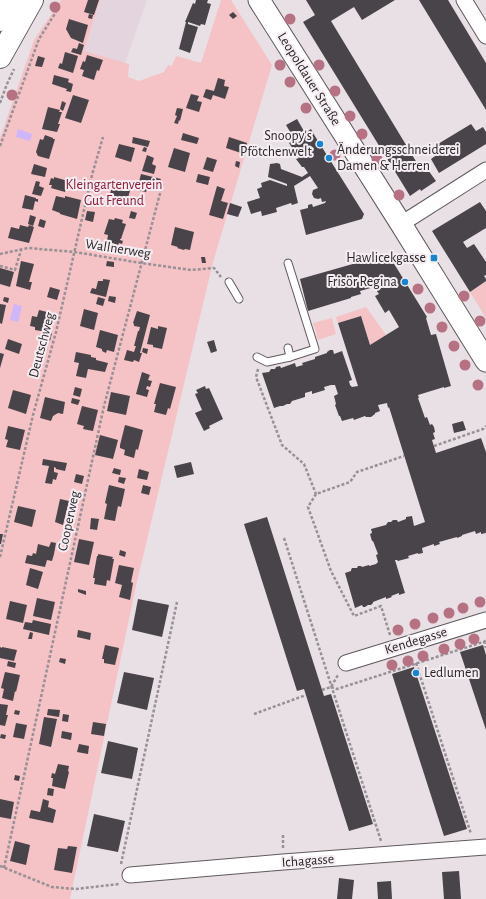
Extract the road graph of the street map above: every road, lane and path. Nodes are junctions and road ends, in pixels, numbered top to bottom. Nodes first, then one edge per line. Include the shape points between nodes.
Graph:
1 (9, 0) edge
2 (32, 0) edge
3 (259, 0) edge
4 (464, 0) edge
5 (56, 12) dead end
6 (0, 20) edge
7 (486, 36) edge
8 (0, 57) edge
9 (103, 137) dead end
10 (0, 146) edge
11 (486, 170) edge
12 (162, 182) dead end
13 (401, 224) junction
14 (21, 250) junction
15 (75, 252) junction
16 (0, 254) edge
17 (141, 263) junction
18 (288, 263) dead end
19 (0, 266) edge
20 (222, 278) dead end
21 (229, 282) dead end
22 (239, 299) dead end
23 (288, 348) dead end
24 (257, 357) joint
25 (290, 357) junction
26 (486, 361) edge
27 (486, 426) edge
28 (434, 446) dead end
29 (404, 456) dead end
30 (316, 494) junction
31 (284, 538) dead end
32 (0, 557) edge
33 (177, 602) dead end
34 (486, 620) edge
35 (485, 641) edge
36 (486, 648) edge
37 (394, 649) junction
38 (346, 663) joint
39 (416, 663) junction
40 (331, 687) junction
41 (322, 690) dead end
42 (306, 695) dead end
43 (254, 714) dead end
44 (481, 847) edge
45 (385, 855) junction
46 (0, 866) edge
47 (4, 868) junction
48 (130, 876) junction

1 - 6 main road
2 - 8 main road
3 - 13 main road, Leopoldauer Straße
4 - 7 street
5 - 10 path via 38,39
9 - 15 path, Deutschweg
11 - 13 street
12 - 17 path, Cooperweg
13 - 26 main road, Leopoldauer Straße
14 - 15 path, Wallnerweg via 28,248
14 - 16 path, Wallnerweg
14 - 19 path via 15,270
15 - 17 path, Wallnerweg
15 - 32 path, Deutschweg via 33,414
17 - 20 path, Wallnerweg via 191,270 214,268
17 - 47 path, Cooperweg via 104,406
18 - 25 lane via 315,349
21 - 22 lane
23 - 25 lane
24 - 25 lane via 267,362
24 - 30 path via 259,365 256,377 282,445 304,464
27 - 28 path
29 - 30 path via 357,472 350,482
30 - 37 path via 308,507 331,571 347,603 354,616 381,606
31 - 40 path
33 - 48 path via 119,873
34 - 37 street, Kendegasse
35 - 36 path
35 - 39 path
37 - 38 street, Kendegasse
38 - 40 path
39 - 40 path via 337,689
39 - 44 path
40 - 41 path
40 - 45 path
42 - 43 path
44 - 45 street, Ichagasse
45 - 48 street, Ichagasse
46 - 47 path
47 - 48 path via 52,887 76,889 121,884

